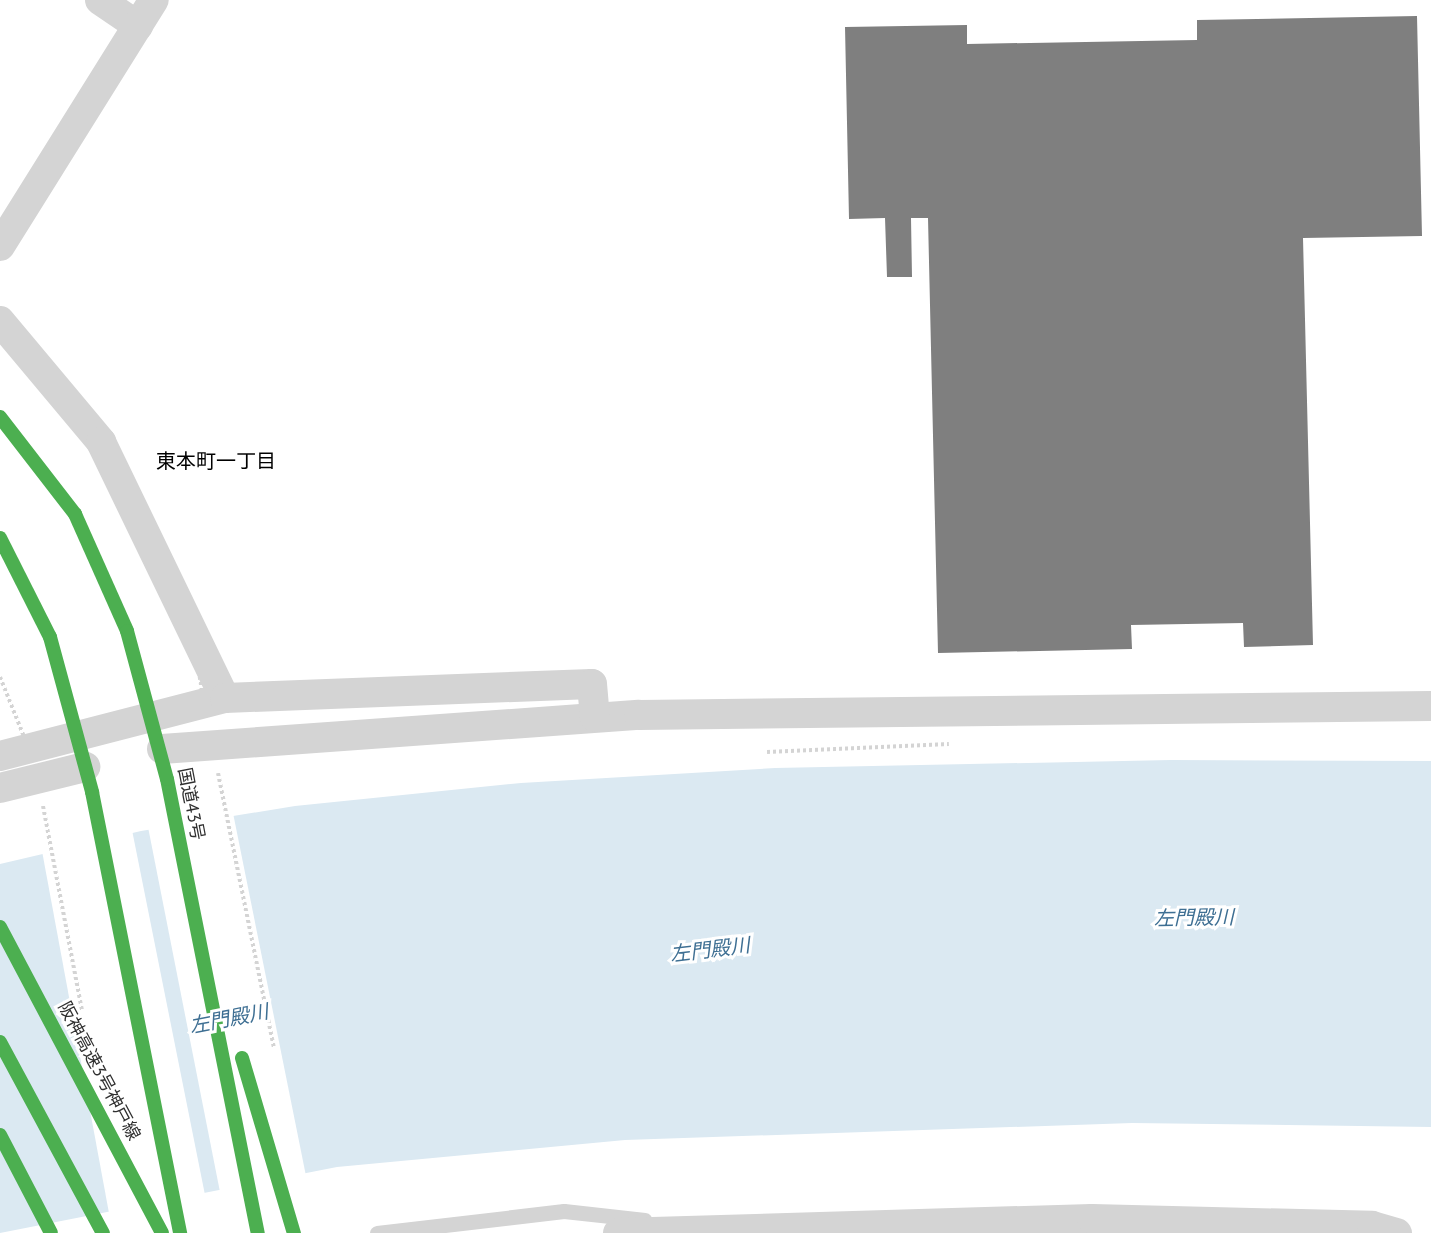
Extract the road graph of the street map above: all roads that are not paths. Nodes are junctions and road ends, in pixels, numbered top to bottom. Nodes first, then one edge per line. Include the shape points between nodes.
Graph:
1 (100, 0) edge
2 (154, 0) edge
3 (138, 26) junction
4 (0, 246) edge
5 (0, 321) edge
6 (0, 417) edge
7 (0, 538) edge
8 (1431, 706) edge
9 (216, 707) junction
10 (595, 717) junction
11 (162, 749) junction
12 (9, 751) edge
13 (85, 767) junction
14 (0, 788) edge
15 (182, 852) junction
16 (0, 927) edge
17 (0, 1042) edge
18 (161, 1134) junction
19 (0, 1135) edge
20 (1092, 1226) edge
21 (707, 1227) junction
22 (51, 1233) edge
23 (103, 1233) edge
24 (162, 1233) edge
25 (171, 1233) edge
26 (180, 1233) edge
27 (258, 1233) edge
28 (294, 1233) edge
29 (377, 1233) edge
30 (618, 1233) edge
31 (1397, 1233) edge

1 - 3 street
2 - 3 street
3 - 4 street
5 - 9 street via 101,442 191,623
6 - 11 highway, 国道43号, bridge via 75,514 127,631
7 - 13 highway, bridge via 50,637
8 - 10 street
9 - 10 street via 592,684
9 - 12 street
10 - 11 street
11 - 15 highway, 国道43号, bridge
13 - 14 street
13 - 18 highway, bridge
15 - 27 highway, 国道43号
15 - 28 highway
16 - 24 highway, 阪神高速3号神戸線, bridge
17 - 23 highway
18 - 25 highway
18 - 26 highway
19 - 22 highway
20 - 21 street
20 - 31 street via 1372,1226
21 - 29 lane via 564,1211
21 - 30 street

